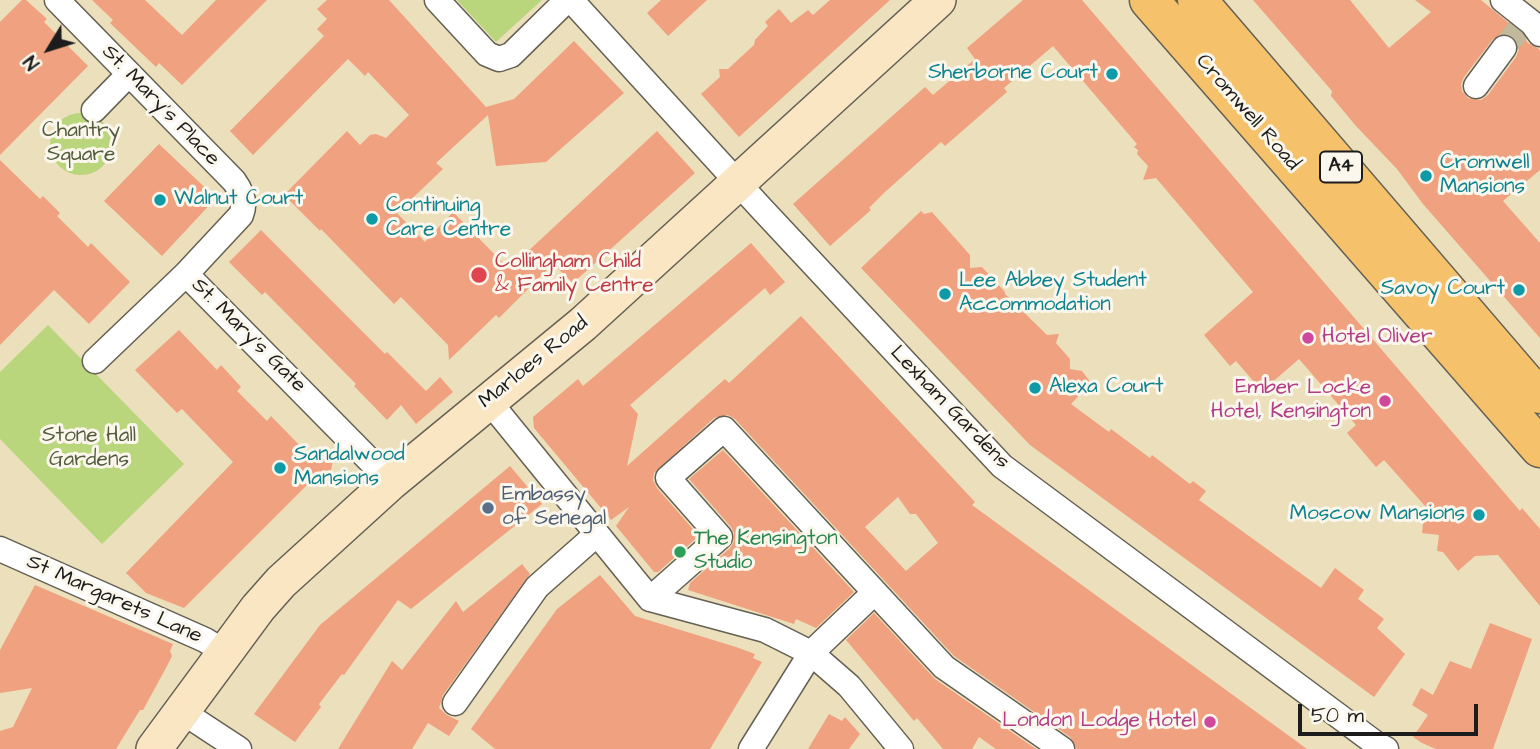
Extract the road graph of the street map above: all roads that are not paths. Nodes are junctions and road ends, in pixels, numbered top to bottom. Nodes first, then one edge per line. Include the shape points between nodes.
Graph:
1 (57, 0) edge
2 (436, 0) edge
3 (569, 0) edge
4 (1149, 0) edge
5 (1197, 0) edge
6 (930, 2) edge
7 (1504, 48) tunnel mouth
8 (130, 75) junction
9 (1476, 86) dead end
10 (94, 110) dead end
11 (234, 181) joint
12 (738, 183) junction
13 (186, 274) junction
14 (94, 361) dead end
15 (1540, 394) edge
16 (488, 400) junction
17 (1540, 448) edge
18 (391, 482) junction
19 (597, 534) junction
20 (0, 549) edge
21 (874, 593) junction
22 (650, 599) junction
23 (226, 653) junction
24 (811, 653) junction
25 (455, 703) dead end
26 (181, 711) junction
27 (1377, 747) edge
28 (154, 749) edge
29 (239, 749) edge
30 (751, 749) edge
31 (901, 749) edge
32 (1062, 749) edge

1 - 8 street, St. Mary's Place
2 - 3 street, Lexham Gardens via 487,54 499,59 511,55
3 - 12 street, Lexham Gardens
4 - 17 highway, Cromwell Road / A4
5 - 15 highway, Cromwell Road / A4 via 1517,373
6 - 12 street, Marloes Road
7 - 9 street
8 - 10 street
8 - 11 street, St. Mary's Place
11 - 13 street, St. Mary's Gate via 242,195 241,215
12 - 16 street, Marloes Road via 583,324
12 - 27 street, Lexham Gardens via 1002,466
13 - 14 street
13 - 18 street, St. Mary's Gate
16 - 18 street, Marloes Road
16 - 19 street
18 - 23 street, Marloes Road via 281,582
19 - 22 street
19 - 25 street via 537,587
20 - 23 street, St Margarets Lane
21 - 22 street via 724,429 668,478 720,537
21 - 24 street
21 - 32 street via 944,667
22 - 24 street via 765,630
23 - 26 street, Marloes Road
24 - 30 street
24 - 31 street via 849,686
26 - 28 street, Marloes Road
26 - 29 street

